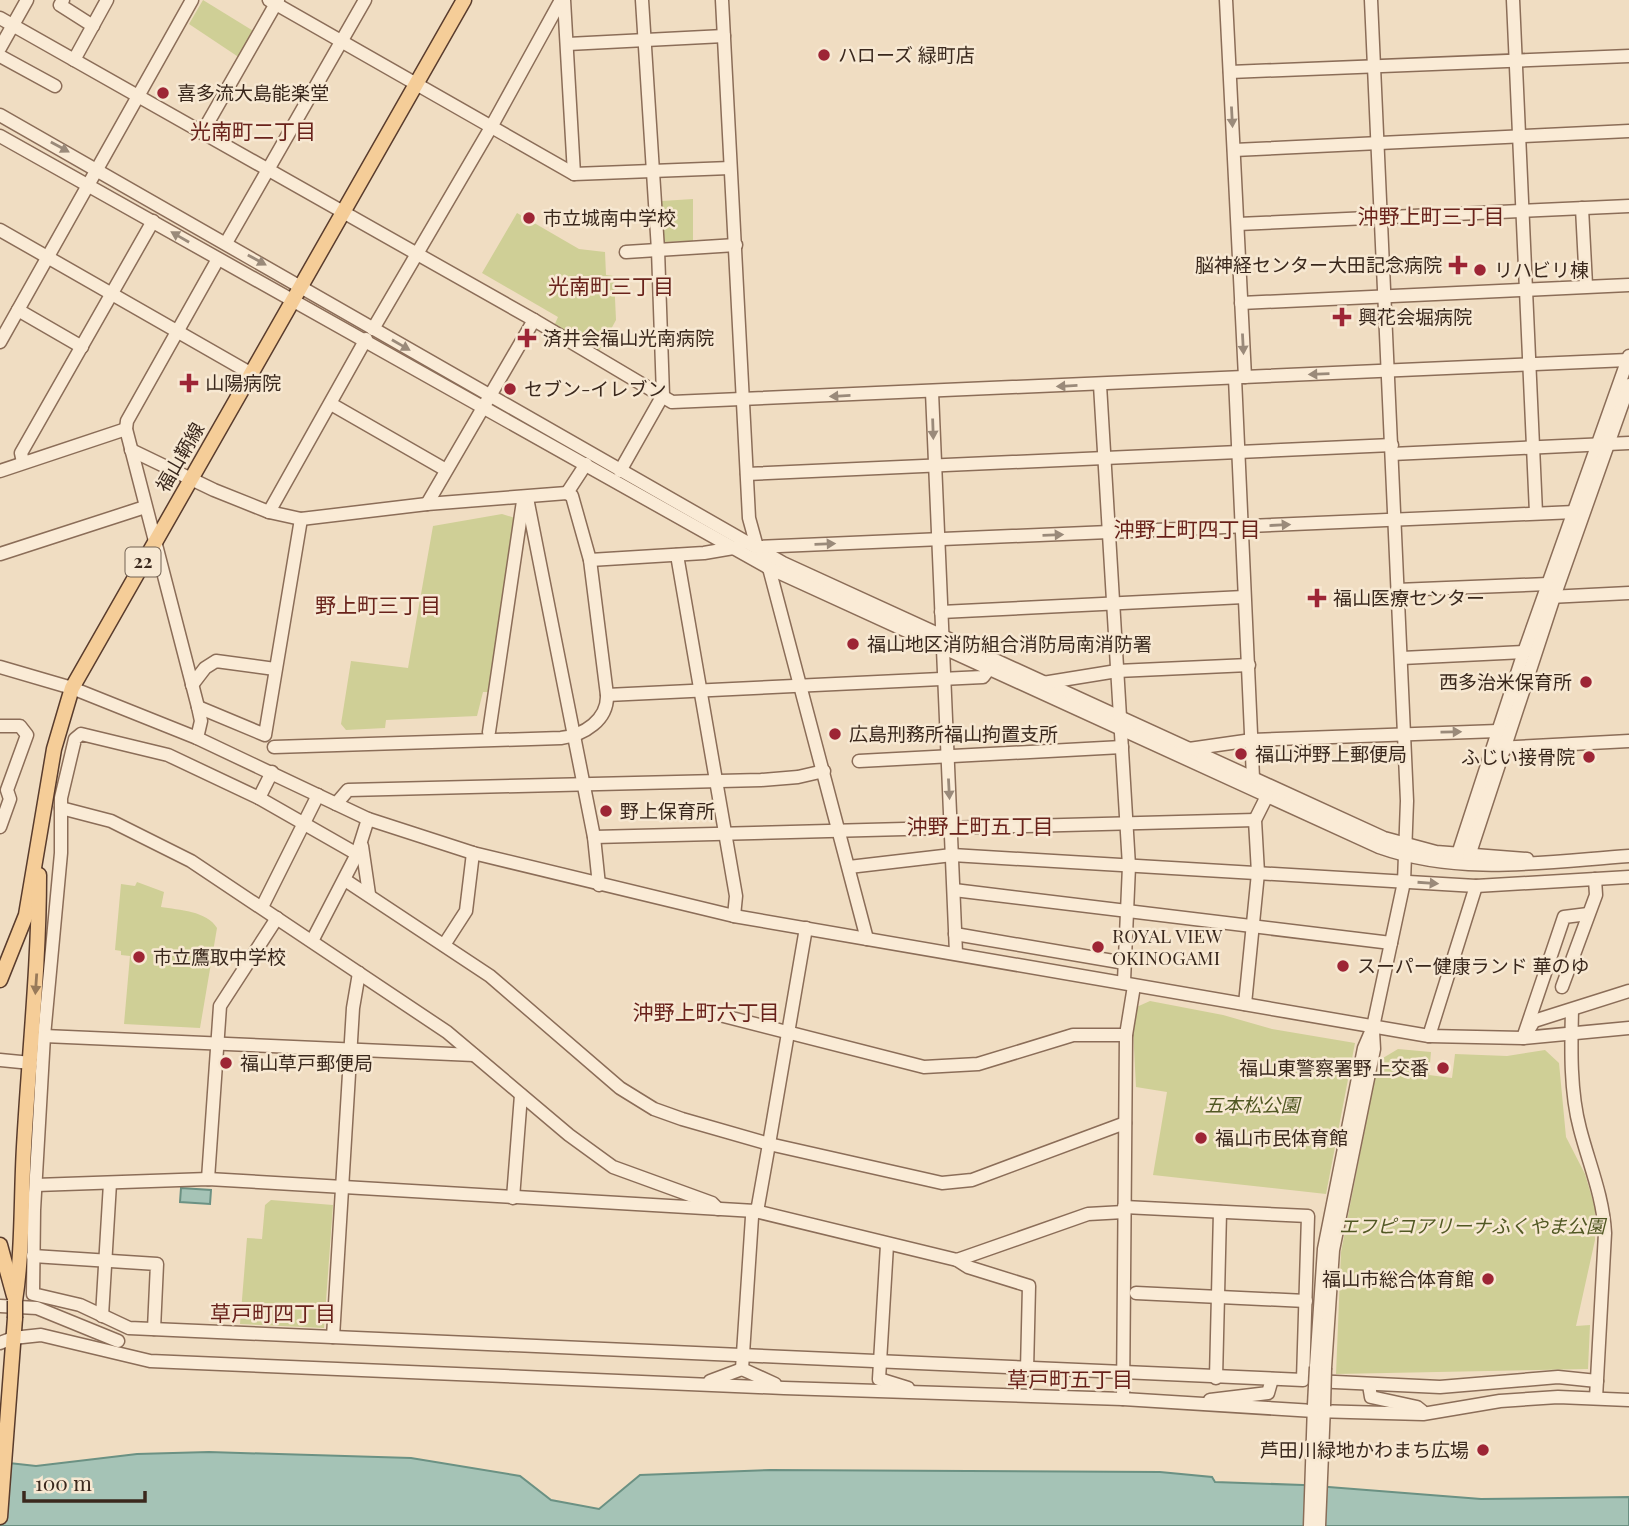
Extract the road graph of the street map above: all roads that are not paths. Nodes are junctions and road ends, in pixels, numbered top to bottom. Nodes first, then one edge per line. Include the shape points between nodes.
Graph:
1 (27, 0) edge
2 (63, 0) edge
3 (107, 0) edge
4 (192, 0) edge
5 (365, 0) edge
6 (464, 0) edge
7 (562, 0) edge
8 (642, 0) edge
9 (722, 0) edge
10 (1226, 0) edge
11 (1371, 0) edge
12 (1513, 0) edge
13 (274, 1) edge
14 (0, 18) edge
15 (13, 25) junction
16 (93, 26) junction
17 (724, 36) junction
18 (644, 39) junction
19 (341, 42) junction
20 (568, 44) junction
21 (0, 48) edge
22 (0, 56) edge
23 (1629, 56) edge
24 (74, 60) junction
25 (1516, 60) junction
26 (1374, 66) junction
27 (1230, 72) junction
28 (417, 82) junction
29 (55, 86) dead end
30 (140, 97) junction
31 (0, 115) edge
32 (490, 129) junction
33 (1629, 131) edge
34 (202, 133) junction
35 (0, 136) edge
36 (1520, 136) junction
37 (1377, 143) junction
38 (1234, 150) junction
39 (730, 168) junction
40 (99, 169) junction
41 (267, 171) junction
42 (651, 173) junction
43 (574, 174) junction
44 (89, 186) junction
45 (1629, 206) edge
46 (1582, 208) junction
47 (1524, 212) junction
48 (342, 214) junction
49 (1381, 219) junction
50 (153, 222) junction
51 (1238, 224) junction
52 (0, 230) edge
53 (226, 243) junction
54 (736, 245) junction
55 (658, 250) junction
56 (626, 251) dead end
57 (418, 254) junction
58 (48, 257) junction
59 (218, 259) junction
60 (301, 285) junction
61 (1586, 285) junction
62 (1629, 285) edge
63 (1527, 290) junction
64 (112, 294) junction
65 (1384, 296) junction
66 (293, 299) junction
67 (1241, 303) junction
68 (18, 310) junction
69 (534, 320) junction
70 (178, 332) junction
71 (370, 334) junction
72 (0, 342) edge
73 (82, 347) junction
74 (1628, 358) edge
75 (1530, 365) junction
76 (1387, 371) junction
77 (250, 373) junction
78 (1240, 378) junction
79 (1100, 385) junction
80 (1629, 385) edge
81 (932, 392) junction
82 (663, 395) junction
83 (485, 400) junction
84 (743, 401) junction
85 (331, 404) junction
86 (126, 429) junction
87 (1629, 443) edge
88 (1604, 444) junction
89 (1534, 447) junction
90 (131, 450) junction
91 (1392, 450) junction
92 (1238, 452) junction
93 (1104, 458) junction
94 (23, 462) junction
95 (586, 464) junction
96 (934, 466) junction
97 (446, 470) junction
98 (0, 471) edge
99 (620, 471) junction
100 (747, 474) junction
101 (190, 478) junction
102 (567, 494) junction
103 (525, 498) junction
104 (427, 504) junction
105 (145, 508) junction
106 (1580, 511) junction
107 (269, 512) junction
108 (1536, 513) junction
109 (301, 519) junction
110 (1395, 520) junction
111 (1242, 527) junction
112 (1109, 532) junction
113 (937, 540) junction
114 (154, 542) junction
115 (735, 547) junction
116 (757, 547) junction
117 (0, 554) edge
118 (677, 555) junction
119 (590, 560) junction
120 (769, 568) junction
121 (1397, 590) junction
122 (1629, 593) edge
123 (1549, 595) junction
124 (1244, 597) junction
125 (1114, 604) junction
126 (941, 612) junction
127 (942, 642) junction
128 (1524, 652) junction
129 (1402, 658) junction
130 (1249, 666) junction
131 (0, 667) edge
132 (275, 669) junction
133 (989, 669) junction
134 (1118, 671) junction
135 (944, 680) junction
136 (1042, 683) junction
137 (192, 685) junction
138 (802, 686) junction
139 (72, 688) junction
140 (700, 690) junction
141 (607, 695) junction
142 (198, 707) junction
143 (1120, 723) junction
144 (0, 726) edge
145 (1498, 731) junction
146 (489, 732) junction
147 (1404, 732) junction
148 (573, 736) junction
149 (197, 738) junction
150 (535, 738) junction
151 (271, 740) junction
152 (1252, 740) junction
153 (1629, 741) edge
154 (1122, 747) junction
155 (1498, 748) junction
156 (1188, 749) junction
157 (947, 757) junction
158 (859, 761) dead end
159 (268, 770) junction
160 (824, 771) junction
161 (1253, 778) junction
162 (716, 781) junction
163 (583, 785) junction
164 (4, 789) edge
165 (318, 795) junction
166 (1267, 796) junction
167 (259, 798) junction
168 (336, 804) junction
169 (61, 808) junction
170 (368, 819) junction
171 (1255, 820) junction
172 (304, 823) junction
173 (1127, 824) junction
174 (0, 827) edge
175 (951, 827) junction
176 (840, 830) junction
177 (724, 833) junction
178 (594, 837) junction
179 (39, 842) junction
180 (360, 849) junction
181 (1404, 850) junction
182 (473, 853) junction
183 (952, 855) junction
184 (1629, 856) edge
185 (1461, 858) junction
186 (1129, 866) junction
187 (849, 867) junction
188 (1258, 873) junction
189 (1629, 877) edge
190 (1595, 879) junction
191 (345, 880) junction
192 (1404, 881) junction
193 (599, 885) junction
194 (1451, 885) junction
195 (1476, 886) junction
196 (954, 890) junction
197 (369, 894) junction
198 (262, 907) junction
199 (1128, 912) junction
200 (1588, 914) junction
201 (734, 916) junction
202 (277, 918) junction
203 (1253, 927) junction
204 (806, 929) junction
205 (955, 934) junction
206 (867, 939) junction
207 (312, 941) junction
208 (1391, 943) junction
209 (444, 945) junction
210 (956, 953) junction
211 (46, 956) junction
212 (1125, 963) junction
213 (359, 973) junction
214 (0, 978) edge
215 (1129, 983) junction
216 (1562, 987) dead end
217 (1629, 991) edge
218 (1245, 1004) junction
219 (1572, 1010) junction
220 (708, 1012) dead end
221 (1373, 1027) junction
222 (1629, 1028) edge
223 (788, 1033) junction
224 (1571, 1033) junction
225 (1126, 1035) junction
226 (44, 1036) junction
227 (1429, 1036) junction
228 (1523, 1038) junction
229 (215, 1043) junction
230 (352, 1051) junction
231 (474, 1055) junction
232 (0, 1060) edge
233 (32, 1063) junction
234 (520, 1095) junction
235 (1125, 1123) junction
236 (769, 1144) junction
237 (208, 1179) junction
238 (110, 1183) junction
239 (36, 1185) junction
240 (342, 1188) junction
241 (513, 1198) junction
242 (1124, 1209) junction
243 (719, 1210) junction
244 (755, 1211) junction
245 (1220, 1212) junction
246 (0, 1245) edge
247 (887, 1245) junction
248 (33, 1256) junction
249 (957, 1260) junction
250 (105, 1261) junction
251 (1136, 1293) dead end
252 (1217, 1297) junction
253 (15, 1301) junction
254 (1306, 1301) junction
255 (0, 1306) edge
256 (102, 1316) junction
257 (154, 1329) junction
258 (333, 1337) junction
259 (118, 1342) dead end
260 (8, 1344) edge
261 (743, 1363) junction
262 (880, 1363) junction
263 (1027, 1370) junction
264 (1123, 1374) junction
265 (1216, 1378) junction
266 (1272, 1379) junction
267 (1303, 1380) junction
268 (1597, 1381) junction
269 (703, 1384) junction
270 (1369, 1385) junction
271 (784, 1388) junction
272 (926, 1393) junction
273 (1597, 1398) junction
274 (1123, 1399) junction
275 (1629, 1400) edge
276 (1188, 1405) junction
277 (1319, 1412) junction
278 (1423, 1414) junction
279 (0, 1517) edge
280 (1310, 1526) edge
281 (1319, 1526) edge

1 - 15 street
2 - 16 street via 60,5
3 - 16 street
4 - 30 street
5 - 19 street
6 - 28 main road, 福山鞆線 / 22
7 - 20 street
7 - 32 street
8 - 18 street
9 - 17 street
10 - 27 street
11 - 26 street
12 - 25 street
13 - 19 street
13 - 34 street
14 - 15 street
15 - 21 street
15 - 24 street
16 - 24 street
17 - 18 street
17 - 39 street
18 - 20 street
18 - 42 street
19 - 28 street
19 - 41 street
20 - 43 street
22 - 29 street
23 - 25 street
24 - 30 street
25 - 26 street
25 - 36 street
26 - 27 street
26 - 37 street
27 -> 38 street
28 - 32 street
28 - 48 main road, 福山鞆線 / 22
30 - 34 street
30 - 40 street
31 -> 40 street
32 - 43 street
32 - 57 street
33 - 36 street
34 - 41 street
35 - 44 street
36 - 37 street
36 - 47 street
37 - 38 street
37 - 49 street
38 - 51 street
39 - 42 street
39 - 54 street
40 - 44 street
40 - 53 street
41 - 48 street
41 - 53 street
42 - 43 street
42 - 55 street
44 - 50 street
44 - 58 street
45 - 46 street
46 - 47 street
46 - 61 street
47 - 49 street
47 - 63 street
48 - 57 street
48 - 60 main road, 福山鞆線 / 22
49 - 51 street
49 - 65 street
59 -> 50 street
50 - 64 street
51 - 67 street
52 - 58 street
53 -> 60 street
54 - 55 street
54 - 84 street
55 - 56 street
55 - 82 street
57 - 69 street
57 - 71 street
58 - 64 street
58 - 68 street
59 - 66 street
59 - 70 street
60 - 66 main road, 福山鞆線 / 22
60 - 71 street
61 - 62 street
61 - 63 street
63 - 65 street
63 - 75 street
64 - 70 street
64 - 73 street
65 - 67 street
65 - 76 street
66 - 71 street
66 - 77 main road, 福山鞆線 / 22
67 -> 78 street
68 - 72 street
68 - 73 street
69 - 82 street
69 - 83 street
70 - 77 street
70 - 86 street
71 - 83 street
71 - 85 street
73 - 94 street via 21,453
74 - 75 street
74 - 88 street
75 - 76 street
75 - 89 street
76 -> 78 street
76 - 91 street
77 - 101 main road, 福山鞆線 / 22
78 - 79 street
78 - 92 street
79 -> 81 street
79 - 93 street
80 - 88 street
81 -> 84 street
81 -> 96 street
82 - 84 street via 672,402
82 - 99 street
83 - 95 street
83 - 97 street
83 - 99 street
84 - 100 street
85 - 97 street
85 - 107 street
86 - 90 street
86 - 94 street
87 - 88 street
88 - 89 street
88 - 106 street
89 - 91 street
89 - 108 street
90 - 101 street
90 - 105 street
91 - 92 street
91 - 110 street
92 - 93 street
92 - 111 street
93 - 96 street
93 - 112 street
94 - 98 street
95 - 102 street
95 - 115 street
96 - 100 street
96 - 113 street
97 - 104 street
99 - 116 street
100 - 116 street via 749,518
101 - 107 street
101 - 114 main road, 福山鞆線 / 22
102 - 103 street
102 - 119 street via 572,496
103 - 104 street
103 - 146 street
103 - 148 street
104 - 109 street
105 - 114 street
105 - 117 street
106 - 108 street
106 - 123 street
107 - 109 street
108 - 110 street
109 - 132 street
111 -> 110 street
110 - 121 street
111 - 112 street
111 - 124 street
113 -> 112 street
112 - 125 street
116 -> 113 street
113 - 126 street
114 - 137 street
114 - 139 main road, 福山鞆線 / 22
115 - 116 street
115 - 118 street
115 - 120 street
116 - 120 street
116 - 127 street
118 - 119 street
118 - 140 street
119 - 141 street
120 - 127 street
120 - 138 street
121 - 123 street
121 - 129 street
122 - 123 street
123 - 128 street
123 - 155 street
124 - 125 street
124 - 130 street
125 - 126 street
125 - 134 street
126 - 127 street
127 - 133 street
127 - 135 street
127 - 136 street
128 - 129 street
128 - 145 street
129 - 147 street
130 - 134 street
130 - 152 street
131 - 139 street
132 - 137 street via 216,661
132 - 151 street
133 - 135 street via 983,677
133 - 143 street
134 - 136 street
134 - 143 street
135 - 138 street
135 - 157 street
136 - 143 street
137 - 142 street
138 - 140 street
138 - 160 street
139 - 149 street
139 - 179 main road, 福山鞆線 / 22 via 54,749
140 - 141 street
140 - 162 street
141 - 148 street via 603,716
142 - 149 street
142 - 151 street
143 - 154 street
143 - 156 street
143 - 166 street
144 - 164 street via 20,726 27,735
147 -> 145 street
145 - 155 street
146 - 150 street via 534,730
146 - 151 street
147 - 152 street
147 - 181 street
148 - 150 street
148 - 163 street
149 - 159 street
150 - 151 street
151 - 159 street
152 - 156 street
152 - 161 street
153 - 155 street
154 - 157 street
154 - 173 street
155 - 185 street
156 - 161 street
157 - 158 street
157 -> 175 street
159 - 165 street
159 - 167 street
160 - 162 street via 798,777
160 - 176 street
161 - 181 street
162 - 163 street
162 - 177 street
163 - 168 street via 348,790
163 - 178 street
164 - 174 street via 10,799
165 - 168 street
165 - 172 street
166 - 171 street
166 - 181 street
167 - 169 street via 168,755 81,734 75,739
167 - 172 street
168 - 170 street
169 - 198 street via 111,821 191,860
169 - 211 street via 61,853
170 - 180 street
170 - 182 street
171 - 173 street
171 - 188 street
172 - 180 street
172 - 198 street
173 - 175 street
173 - 186 street
175 - 176 street
175 - 183 street
176 - 177 street
176 - 187 street
177 - 178 street
177 - 201 street via 736,896
178 - 193 street
179 - 211 main road, 福山鞆線 / 22
179 - 214 main road, 福山鞆線 / 22 via 26,915
180 - 191 street
180 - 197 street
181 - 185 street
181 - 192 street
182 - 193 street
182 - 209 street via 466,911
183 - 186 street
183 - 187 street
183 - 196 street
184 - 185 street via 1511,866
185 - 194 street
186 - 188 street
186 - 199 street
187 - 206 street
188 - 192 street
188 - 203 street
189 - 190 street
190 - 195 street
190 - 200 street
191 - 197 street
191 - 207 street
192 -> 194 street
192 - 208 street
193 - 201 street
194 - 195 street
195 - 227 street
196 - 199 street
196 - 205 street
197 - 209 street
198 - 202 street
199 - 203 street
199 - 212 street
200 - 216 street
200 - 228 street via 1564,917
201 - 204 street
202 - 207 street
202 - 229 street via 219,1006
203 - 208 street
203 - 218 street
204 - 206 street
204 - 223 street
205 - 210 street
205 - 212 street
206 - 210 street
207 - 213 street
208 - 221 street
209 - 236 street via 490,976 620,1088 654,1109
210 - 215 street
211 - 226 street
211 -> 233 main road, 福山鞆線 / 22
212 - 215 street
213 - 230 street
213 - 231 street
215 - 218 street
215 - 225 street
217 - 219 street
218 - 221 street
219 - 224 street
219 - 228 street via 1534,1021
220 - 223 street
221 - 227 street
221 - 277 street, bridge via 1374,1049 1333,1250
222 - 224 street
223 - 225 street via 924,1067 978,1064 1073,1035
223 - 236 street
224 - 228 street
224 - 268 street via 1580,1128 1604,1208
225 - 235 street
226 - 229 street
226 - 239 street
227 - 228 street
229 - 230 street
229 - 237 street
230 - 231 street
230 - 240 street
231 - 234 street
232 - 233 street
233 - 253 main road, 福山鞆線 / 22
234 - 241 street
234 - 243 street via 613,1167 712,1203
235 - 236 street via 955,1183
235 - 242 street
236 - 244 street
237 - 238 street
237 - 240 street
238 - 239 street
238 - 250 street
239 - 248 street
240 - 241 street
240 - 258 street
241 - 243 street
242 - 245 street
242 - 249 street via 1088,1213
242 - 264 street
243 - 244 street
244 - 247 street
244 - 261 street
245 - 252 street
245 - 254 street via 1308,1216
246 - 253 main road, 福山鞆線 / 22
247 - 249 street
247 - 262 street
248 - 250 street
248 - 256 street via 33,1294 62,1298
249 - 263 street via 1029,1286
250 - 256 street
250 - 257 street via 158,1264
251 - 252 street
252 - 254 street
252 - 265 street
253 - 260 main road, 福山鞆線 / 22, bridge
254 - 267 street
255 - 259 street via 45,1311
256 - 257 street via 129,1328
257 - 258 street
258 - 261 street
260 - 269 street via 41,1335 150,1360
260 - 279 main road, 福山鞆線 / 22
261 - 262 street
261 - 269 street
261 - 271 street
262 - 263 street
262 - 272 street via 879,1379
263 - 264 street
264 - 265 street
264 - 274 street
265 - 266 street
266 - 267 street
266 - 276 street via 1268,1393
267 - 270 street
268 - 270 street via 1558,1377 1440,1387
268 - 273 street
269 - 271 street
270 - 278 street via 1371,1397 1417,1406
271 - 272 street
272 - 274 street
273 - 275 street
273 - 278 street via 1500,1401
274 - 276 street
276 - 277 street
277 - 278 street
277 - 280 street
277 - 281 street

